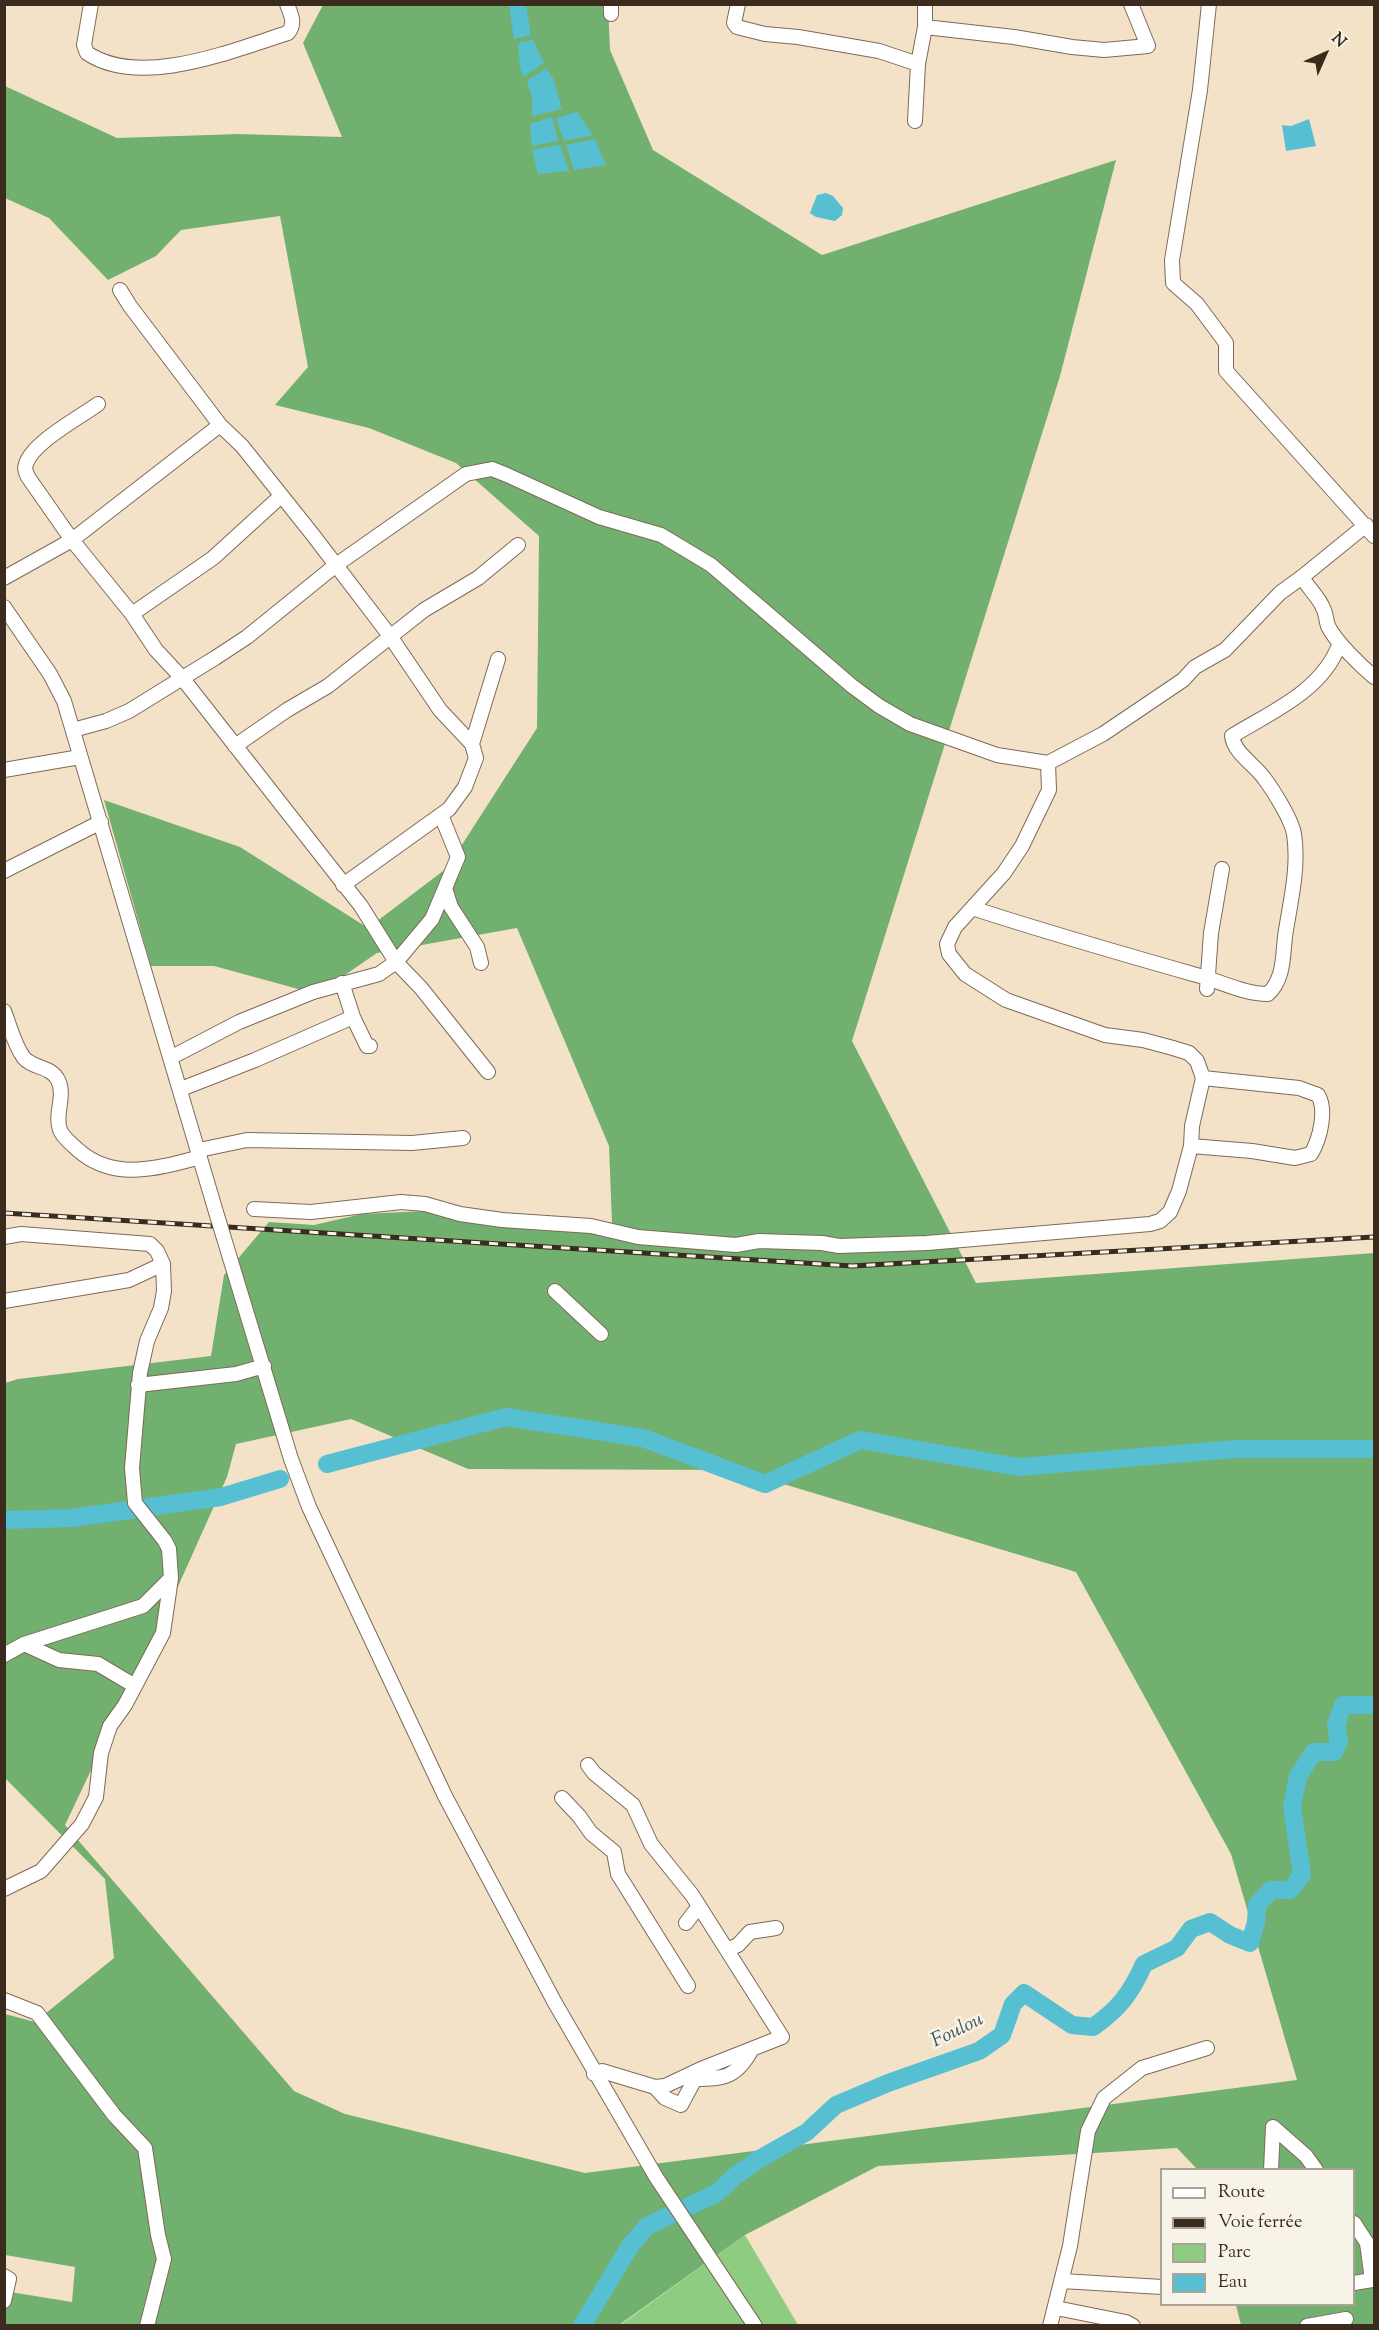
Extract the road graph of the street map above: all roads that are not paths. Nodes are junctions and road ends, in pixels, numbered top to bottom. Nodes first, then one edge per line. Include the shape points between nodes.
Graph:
1 (91, 4) edge
2 (287, 4) edge
3 (738, 4) edge
4 (925, 4) edge
5 (1131, 4) edge
6 (1209, 4) edge
7 (925, 27) junction
8 (918, 64) junction
9 (915, 122) dead end
10 (120, 290) dead end
11 (98, 404) dead end
12 (220, 425) junction
13 (281, 496) junction
14 (1370, 531) edge
15 (72, 540) junction
16 (518, 545) dead end
17 (336, 565) junction
18 (1302, 577) junction
19 (4, 578) edge
20 (4, 607) edge
21 (132, 615) junction
22 (390, 636) junction
23 (1339, 645) junction
24 (498, 659) dead end
25 (1374, 677) edge
26 (183, 679) junction
27 (73, 730) junction
28 (472, 744) junction
29 (235, 746) junction
30 (80, 757) junction
31 (1048, 763) junction
32 (4, 770) edge
33 (441, 815) junction
34 (101, 822) junction
35 (1222, 869) dead end
36 (4, 871) edge
37 (343, 885) junction
38 (445, 888) junction
39 (972, 908) junction
40 (396, 962) junction
41 (481, 963) dead end
42 (342, 983) junction
43 (1207, 983) junction
44 (4, 1011) edge
45 (353, 1017) junction
46 (370, 1046) dead end
47 (170, 1058) junction
48 (488, 1072) dead end
49 (1203, 1078) junction
50 (181, 1089) junction
51 (463, 1138) dead end
52 (1191, 1146) junction
53 (200, 1154) junction
54 (254, 1209) dead end
55 (4, 1237) edge
56 (163, 1264) junction
57 (555, 1291) dead end
58 (4, 1301) edge
59 (601, 1334) dead end
60 (264, 1366) junction
61 (138, 1385) junction
62 (171, 1578) junction
63 (24, 1644) junction
64 (4, 1655) edge
65 (135, 1686) junction
66 (588, 1765) dead end
67 (562, 1798) dead end
68 (4, 1889) edge
69 (699, 1906) junction
70 (686, 1923) dead end
71 (776, 1928) dead end
72 (727, 1950) junction
73 (688, 1986) dead end
74 (4, 2000) edge
75 (1207, 2048) dead end
76 (752, 2049) junction
77 (594, 2074) junction
78 (655, 2087) junction
79 (1271, 2168) edge
80 (1315, 2168) edge
81 (1355, 2226) edge
82 (4, 2276) edge
83 (1062, 2280) junction
84 (1355, 2283) edge
85 (1160, 2287) edge
86 (4, 2301) edge
87 (1056, 2308) junction
88 (1346, 2319) dead end
89 (147, 2325) edge
90 (754, 2325) edge
91 (1050, 2325) edge
92 (1133, 2325) edge
93 (1307, 2325) edge

1 - 2 street via 84,45 87,53 121,66 181,65 288,33 293,20
3 - 8 street via 734,18 737,27 879,51
4 - 7 street
5 - 7 street via 1148,46 1104,50
6 - 14 street via 1172,261 1173,283 1197,304 1226,343 1226,371
7 - 8 street
8 - 9 street
10 - 12 street
11 - 15 street via 42,443 26,462 27,477
12 - 13 street via 242,446
12 - 15 street
13 - 17 street
13 - 21 street via 213,558
14 - 18 street
15 - 19 street
15 - 21 street
16 - 22 street via 478,578
17 - 22 street
17 - 26 street via 247,637
17 - 31 street via 466,474 492,470 599,517 661,535 690,551 852,686 910,724 997,755
18 - 23 street via 1323,607
18 - 31 street via 1280,593 1225,650 1103,734
20 - 27 street via 50,674
21 - 26 street via 156,650
22 - 28 street via 440,710
22 - 29 street via 328,686
23 - 25 street
23 - 43 street via 1324,673 1276,712 1232,735 1233,746 1264,778 1294,832 1292,901 1282,971 1275,988 1268,994 1258,994
24 - 28 street
26 - 27 street via 129,711
26 - 29 street
27 - 30 street
28 - 33 street via 476,758 465,787
29 - 37 street
30 - 32 street
30 - 34 street
31 - 39 street via 1049,790 1022,846
33 - 37 street
33 - 38 street via 458,857
34 - 36 street
34 - 47 street
35 - 43 street
37 - 40 street
38 - 40 street via 432,919
38 - 41 street via 451,907 477,947
39 - 43 street
39 - 49 street via 955,927 947,944 949,954 965,974 1012,1002 1105,1035 1143,1040 1189,1053 1197,1061
40 - 42 street via 378,974
40 - 48 street
42 - 45 street
42 - 47 street via 239,1022
44 - 53 street via 24,1058 52,1072 57,1079 61,1090 59,1127 85,1156 106,1167 151,1170
45 - 46 street
45 - 50 street
47 - 50 street
49 - 52 street
49 - 52 street via 1299,1088 1318,1095 1323,1103 1317,1144 1311,1154 1295,1158
50 - 53 street
51 - 53 street via 412,1143 247,1140
52 - 54 street via 1170,1212 1160,1221 927,1243 839,1246 811,1242 692,1242 638,1237 591,1226 502,1220 401,1202 311,1212
53 - 60 street, bridge
55 - 56 street via 21,1234 150,1244
56 - 58 street via 129,1280
56 - 61 street via 163,1300 147,1341
57 - 59 street
60 - 61 street via 236,1374
60 - 77 street via 309,1507 381,1662 445,1796
61 - 62 street via 132,1468 138,1508 169,1549
62 - 63 street via 143,1606
62 - 65 street via 164,1633
63 - 64 street
63 - 65 street via 59,1660 98,1665
65 - 68 street via 110,1726 101,1753 96,1797 82,1824 41,1871
66 - 69 street via 633,1805 651,1844
67 - 73 street via 591,1833 614,1852 618,1874
69 - 70 street
69 - 72 street
71 - 72 street via 750,1932
72 - 76 street via 782,2037
74 - 89 street via 37,2013 114,2115 145,2148 164,2259
75 - 83 street via 1142,2068 1104,2098 1088,2131 1071,2246
76 - 78 street
76 - 78 street via 731,2076 695,2079 681,2105 665,2098
77 - 78 street via 602,2071
77 - 90 street via 656,2177
79 - 80 street via 1273,2127
81 - 84 street via 1367,2242 1372,2280
82 - 86 street via 9,2279
83 - 85 street
83 - 87 street
87 - 91 street
87 - 92 street
88 - 93 street

